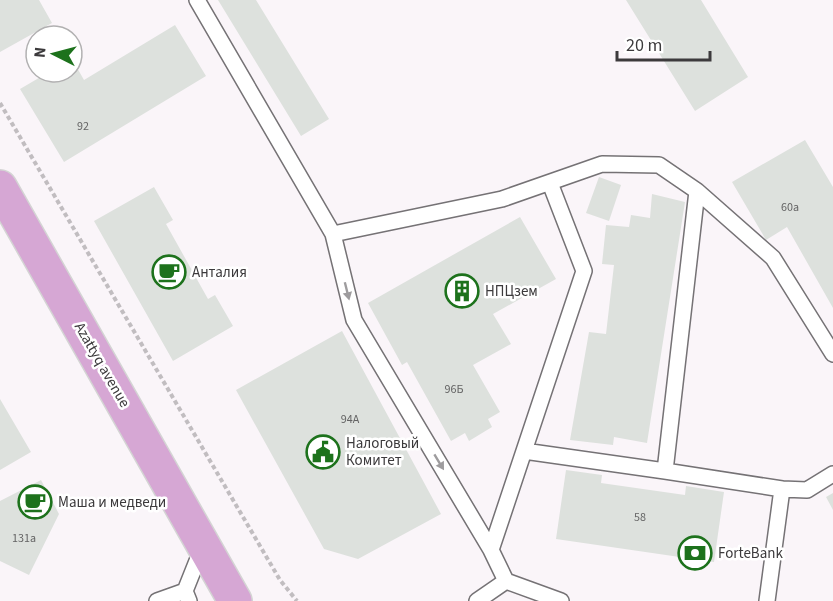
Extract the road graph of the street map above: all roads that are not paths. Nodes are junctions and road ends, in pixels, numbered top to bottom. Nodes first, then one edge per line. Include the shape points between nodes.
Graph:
1 (197, 0) edge
2 (550, 183) junction
3 (0, 187) edge
4 (697, 191) junction
5 (333, 234) junction
6 (833, 354) edge
7 (524, 451) junction
8 (665, 471) junction
9 (833, 474) edge
10 (782, 489) junction
11 (204, 543) junction
12 (491, 550) junction
13 (506, 581) junction
14 (187, 596) edge
15 (233, 596) edge
16 (157, 601) edge
17 (477, 601) edge
18 (561, 601) edge
19 (767, 601) edge

1 - 5 lane
2 - 4 lane via 602,164 659,165
2 - 5 lane via 502,199
2 - 7 lane via 584,271
3 - 11 main road, Azattyq avenue
4 - 6 lane via 773,258
4 - 8 lane
5 -> 12 lane via 354,320
7 - 8 lane
7 - 12 lane
8 - 10 lane
9 - 10 lane via 807,490
10 - 19 lane
11 - 14 lane
11 - 15 main road, Azattyq avenue
12 - 13 lane
13 - 17 lane
13 - 18 lane
14 - 16 lane

